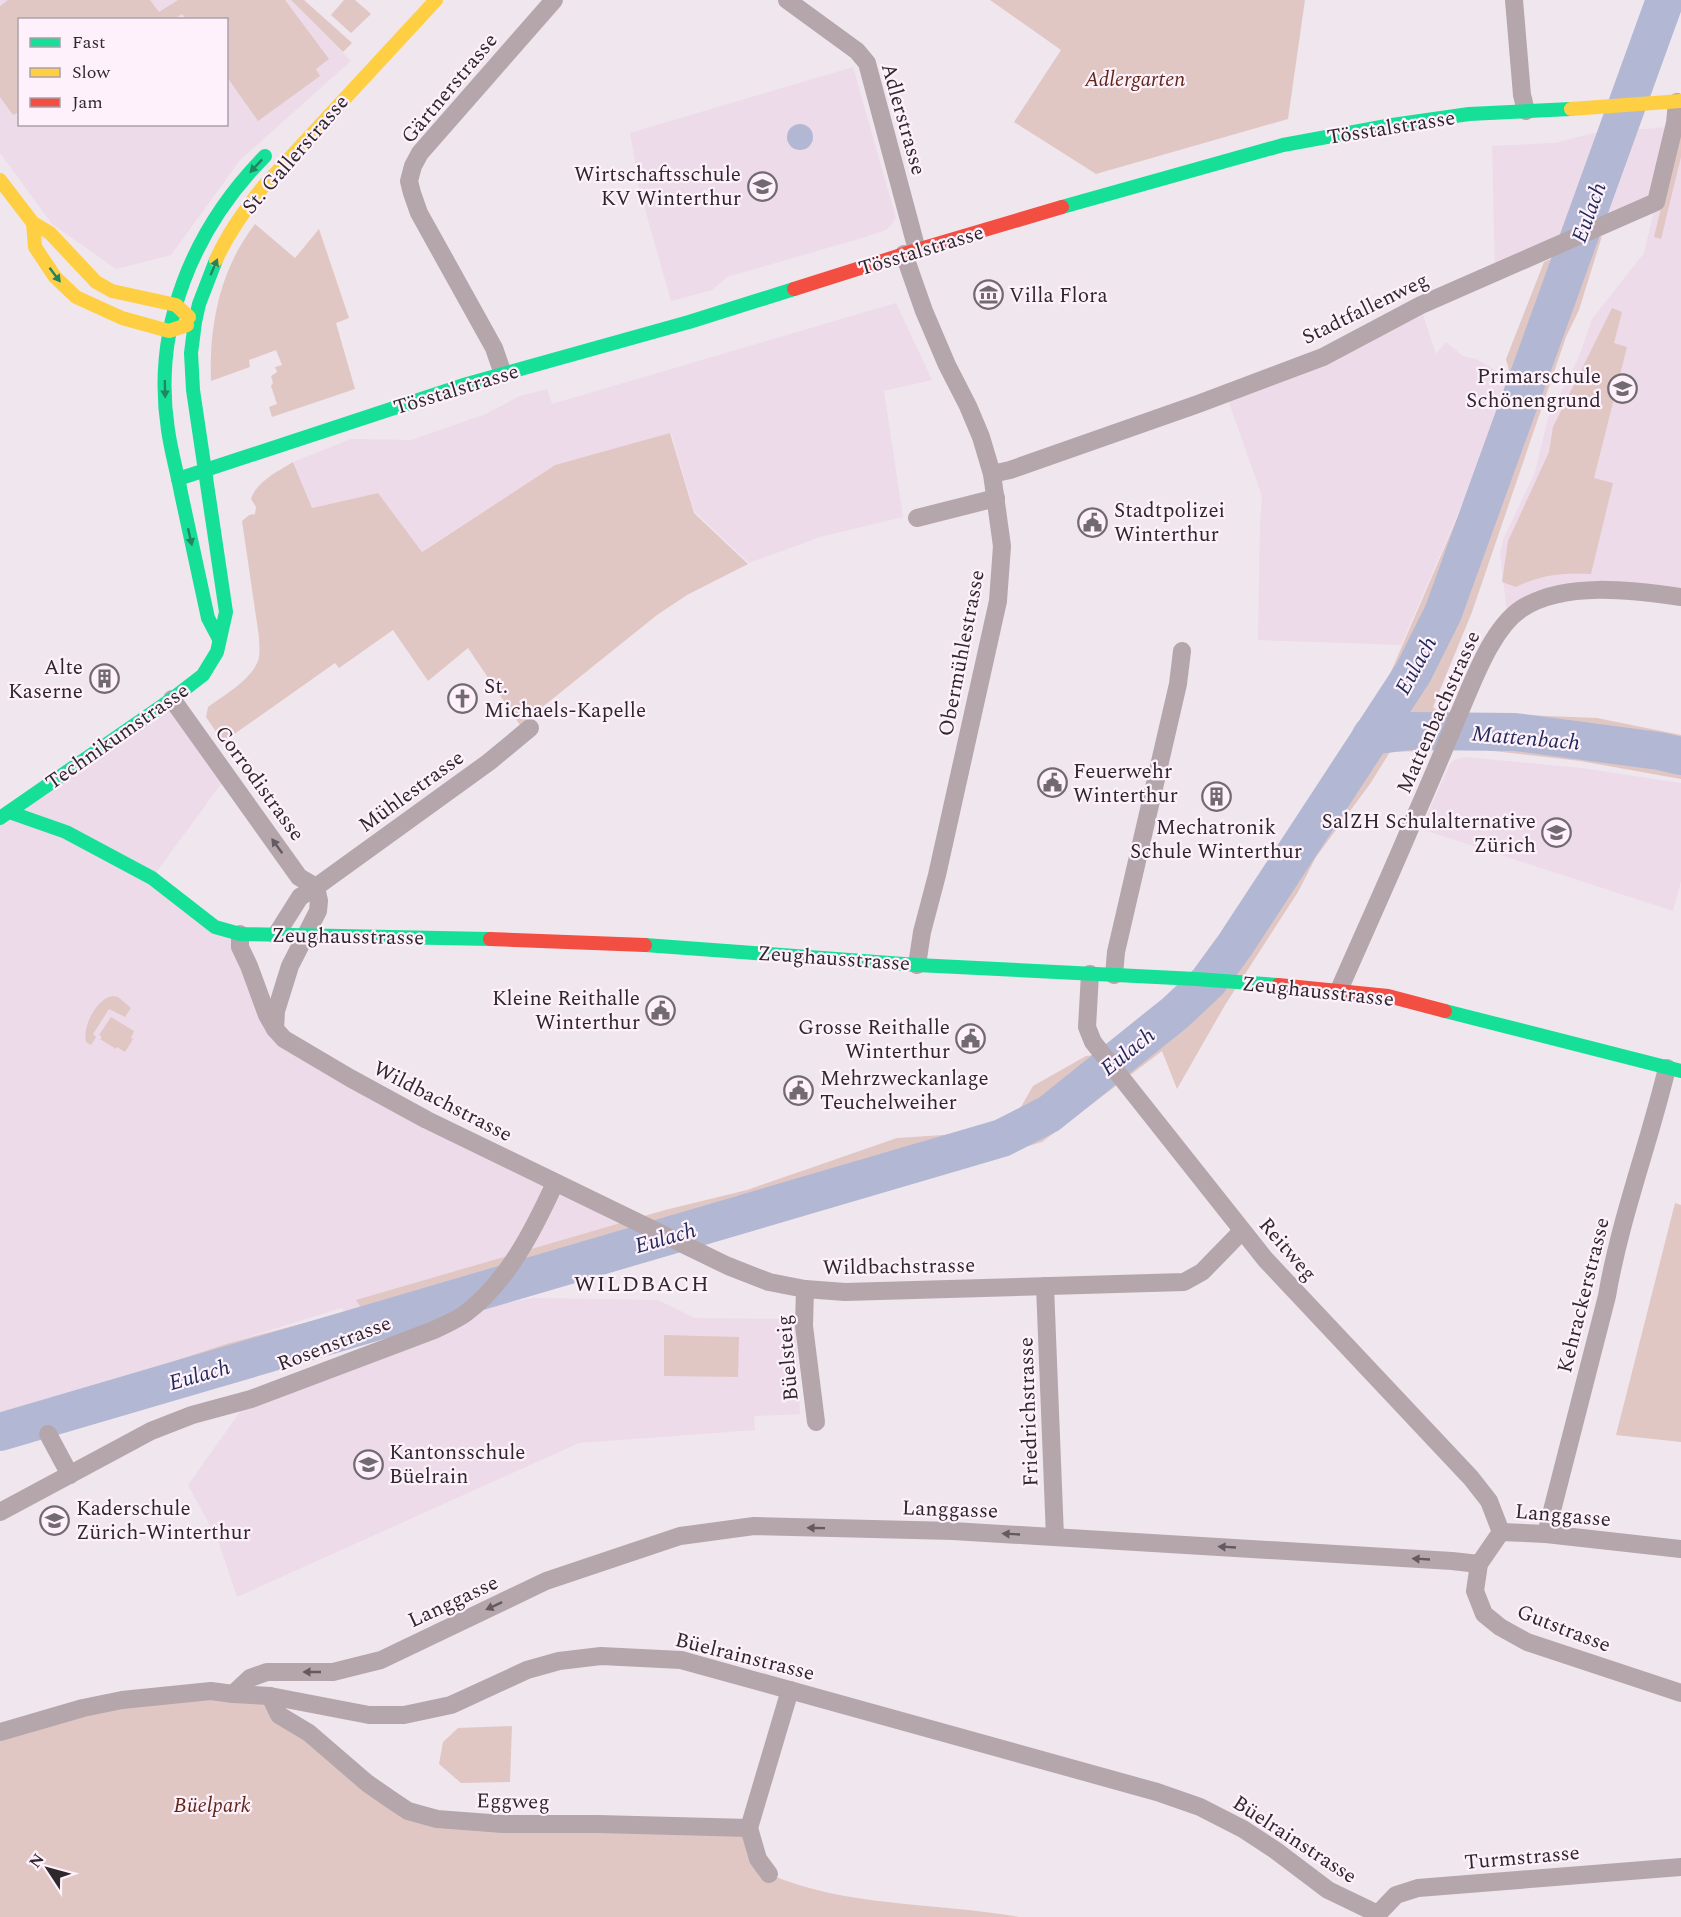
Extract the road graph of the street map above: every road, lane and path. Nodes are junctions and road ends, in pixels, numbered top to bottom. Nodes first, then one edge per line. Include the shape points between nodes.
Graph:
1 (436, 0) edge
2 (554, 0) edge
3 (787, 0) edge
4 (1514, 0) edge
5 (380, 60) junction
6 (1679, 101) edge
7 (318, 109) dead end
8 (1526, 111) junction
9 (275, 147) dead end
10 (0, 180) edge
11 (33, 223) junction
12 (910, 252) junction
13 (176, 305) junction
14 (195, 322) junction
15 (169, 331) junction
16 (503, 374) junction
17 (204, 470) junction
18 (992, 474) junction
19 (178, 479) junction
20 (996, 498) junction
21 (917, 518) dead end
22 (1681, 597) edge
23 (219, 641) junction
24 (1182, 651) dead end
25 (172, 699) junction
26 (530, 728) dead end
27 (5, 815) edge
28 (316, 887) junction
29 (240, 934) junction
30 (276, 935) junction
31 (305, 935) junction
32 (917, 964) junction
33 (249, 966) junction
34 (290, 966) junction
35 (1090, 974) junction
36 (1114, 975) junction
37 (1339, 990) junction
38 (275, 1029) junction
39 (1674, 1070) edge
40 (555, 1183) junction
41 (1242, 1230) junction
42 (1046, 1286) junction
43 (805, 1289) junction
44 (816, 1422) dead end
45 (48, 1434) dead end
46 (70, 1475) junction
47 (0, 1512) edge
48 (1501, 1532) junction
49 (1546, 1534) junction
50 (1055, 1537) junction
51 (1681, 1549) edge
52 (1479, 1564) junction
53 (790, 1690) junction
54 (1681, 1693) edge
55 (233, 1694) junction
56 (270, 1696) junction
57 (0, 1732) edge
58 (749, 1828) junction
59 (1681, 1867) edge
60 (769, 1874) dead end
61 (1378, 1916) edge

1 - 5 main road, St. Gallerstrasse
2 - 16 street, Gärtnerstrasse via 420,153 409,181 419,213 494,348
3 - 12 street, Adlerstrasse via 857,51 867,63
4 - 8 street
5 - 7 main road, St. Gallerstrasse
14 -> 5 main road, St. Gallerstrasse via 210,275 240,217 285,161
6 - 8 main road, Tösstalstrasse
6 - 18 street, Stadtfallenweg via 1656,202 1421,305 1323,357
8 - 12 main road, Tösstalstrasse via 1469,114 1282,145
9 -> 13 main road, St. Gallerstrasse via 238,186 208,230
10 - 11 main road
11 - 13 main road via 50,232 96,282 111,291
11 -> 15 main road via 35,247 55,277 76,297 122,318
12 - 16 main road, Tösstalstrasse via 689,322
12 - 18 street, Obermühlestrasse via 924,311 981,437
13 - 14 main road
13 - 15 main road, St. Gallerstrasse
14 - 15 main road
14 - 17 main road, St. Gallerstrasse via 191,354 193,390
15 -> 19 main road, St. Gallerstrasse via 165,399
16 - 17 main road, Tösstalstrasse
17 - 19 main road, Tösstalstrasse
17 - 23 main road, Technikumstrasse via 226,612
18 - 20 street, Obermühlestrasse
19 -> 23 main road via 208,618
20 - 21 street
20 - 32 street, Obermühlestrasse via 1002,546 998,601
22 - 37 street, Mattenbachstrasse via 1588,590 1559,593 1532,603 1508,620 1498,632 1460,713
23 - 25 main road, Technikumstrasse via 218,652 203,675
24 - 36 street
25 - 27 main road, Technikumstrasse
28 -> 25 street, Corrodistrasse via 299,877
26 - 28 street, Mühlestrasse
27 - 29 main road, Zeughausstrasse via 49,825 104,852 152,878 214,927
28 - 30 street, Mühlestrasse via 300,897
28 - 31 street via 318,911
29 - 30 main road, Zeughausstrasse
29 - 33 street, Wildbachstrasse via 240,947
30 - 31 main road, Zeughausstrasse
31 - 32 main road, Zeughausstrasse via 636,944
31 - 34 street
32 - 35 main road, Zeughausstrasse
33 - 34 street via 267,982 282,977
33 - 38 street, Wildbachstrasse
34 - 38 street via 276,1011
35 - 36 main road, Zeughausstrasse
35 - 41 street, Reitweg via 1087,1028 1093,1042
36 - 37 main road, Zeughausstrasse
37 - 39 main road, Zeughausstrasse via 1388,996
38 - 40 street, Wildbachstrasse via 284,1039 350,1078
39 - 49 street, Kehrackerstrasse via 1658,1104 1613,1263
40 - 43 street, Wildbachstrasse via 728,1266 770,1282
40 - 46 street, Rosenstrasse via 537,1222 511,1263 466,1312 434,1330 251,1399 151,1431
41 - 42 street, Wildbachstrasse via 1202,1272 1184,1282
41 - 48 street, Reitweg via 1471,1478 1489,1501
42 - 43 street, Wildbachstrasse via 845,1293
42 - 50 street, Friedrichstrasse
43 - 44 street, Büelsteig via 804,1326
45 - 46 street
46 - 47 street, Rosenstrasse
48 - 49 street, Langgasse
48 - 52 street, Langgasse
49 - 51 street, Langgasse
52 -> 50 street, Langgasse
50 -> 55 street, Langgasse via 754,1526 680,1536 546,1581 381,1660 333,1672 267,1672 250,1678
52 - 54 street, Gutstrasse via 1475,1591 1484,1614 1500,1627 1527,1642
53 - 56 street, Büelrainstrasse via 681,1660 601,1656 527,1670 450,1705 404,1715 369,1714
53 - 58 street
53 - 61 street, Büelrainstrasse via 1157,1791 1200,1807 1250,1833 1328,1890
55 - 56 street, Büelrainstrasse
55 - 57 street, Büelrainstrasse via 210,1691 122,1700
56 - 58 street, Eggweg via 279,1715 309,1733 375,1788 408,1811 437,1819 503,1824
58 - 60 street via 758,1859
59 - 61 street, Turmstrasse via 1418,1888 1396,1895

